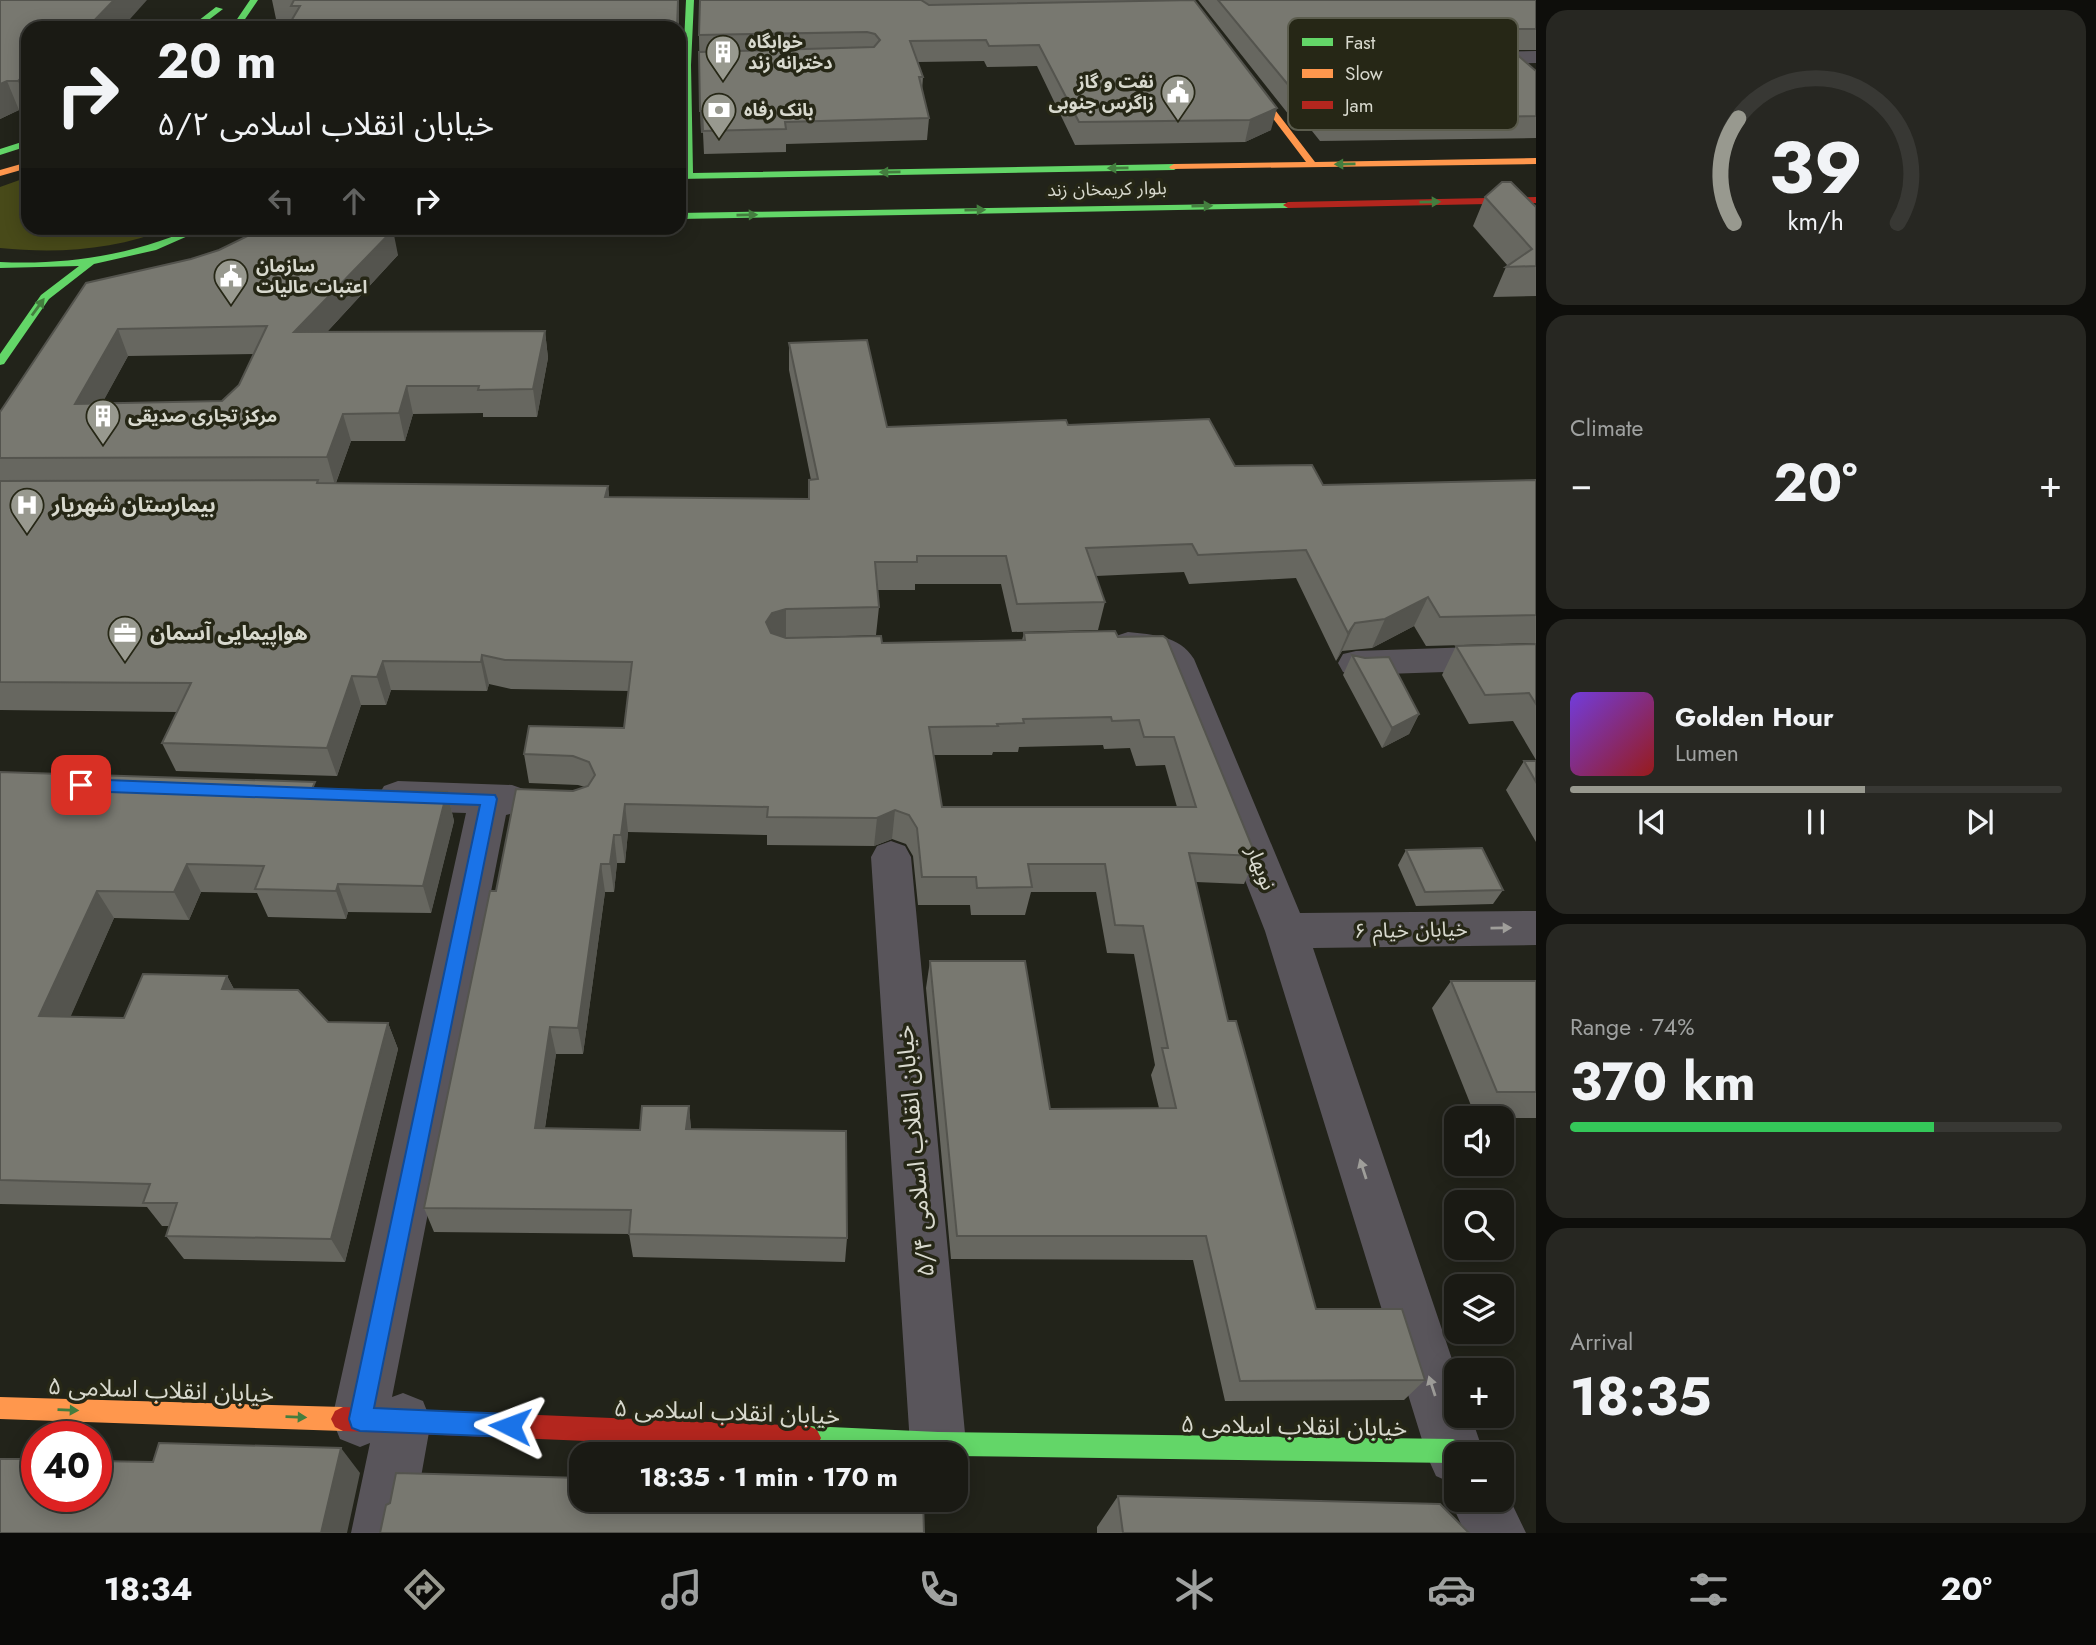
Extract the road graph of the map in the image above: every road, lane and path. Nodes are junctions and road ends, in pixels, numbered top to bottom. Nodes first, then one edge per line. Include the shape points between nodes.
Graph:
1 (254, 0) edge
2 (694, 3) edge
3 (222, 4) edge
4 (1192, 7) edge
5 (1170, 14) edge
6 (201, 21) edge
7 (211, 21) edge
8 (240, 21) edge
9 (1518, 57) edge
10 (1536, 57) edge
11 (21, 145) edge
12 (0, 152) edge
13 (686, 154) edge
14 (1536, 161) edge
15 (1312, 164) junction
16 (21, 167) edge
17 (0, 173) edge
18 (686, 176) edge
19 (1519, 200) junction
20 (1536, 200) edge
21 (686, 216) edge
22 (1536, 216) edge
23 (184, 235) edge
24 (89, 264) junction
25 (0, 265) edge
26 (0, 362) edge
27 (1097, 645) edge
28 (1536, 657) edge
29 (1356, 663) edge
30 (367, 794) edge
31 (489, 799) junction
32 (552, 801) edge
33 (891, 857) dead end
34 (1536, 928) edge
35 (1286, 931) junction
36 (0, 1408) edge
37 (382, 1420) junction
38 (892, 1442) edge
39 (938, 1442) edge
40 (1454, 1442) edge
41 (968, 1445) edge
42 (1444, 1468) edge
43 (1485, 1512) edge
44 (381, 1533) edge
45 (1496, 1533) edge

1 - 8 main road
2 - 13 main road
3 - 6 main road
3 - 7 main road
4 - 5 street
4 - 15 main road
9 - 10 street
11 - 12 main road
14 -> 15 main road, بلوار کریمخان زند
15 -> 18 main road, بلوار کریمخان زند
16 - 17 main road
19 - 20 main road, بلوار کریمخان زند
21 -> 19 main road, بلوار کریمخان زند
19 - 22 main road
23 - 24 main road
24 - 25 main road
26 -> 24 main road via 45,297
27 - 35 street, نوبهار via 1161,648 1176,659
28 - 29 street
30 - 31 street
31 - 32 street
31 - 37 street
33 - 39 street, خیابان انقلاب اسلامی ۵/۴
35 -> 34 street, خیابان خیام ۶
40 -> 35 street, نوبهار
36 -> 37 main road, خیابان انقلاب اسلامی ۵
37 - 38 main road, خیابان انقلاب اسلامی ۵
37 - 44 street
41 - 42 main road, خیابان انقلاب اسلامی ۵
43 - 45 street, نوبهار

